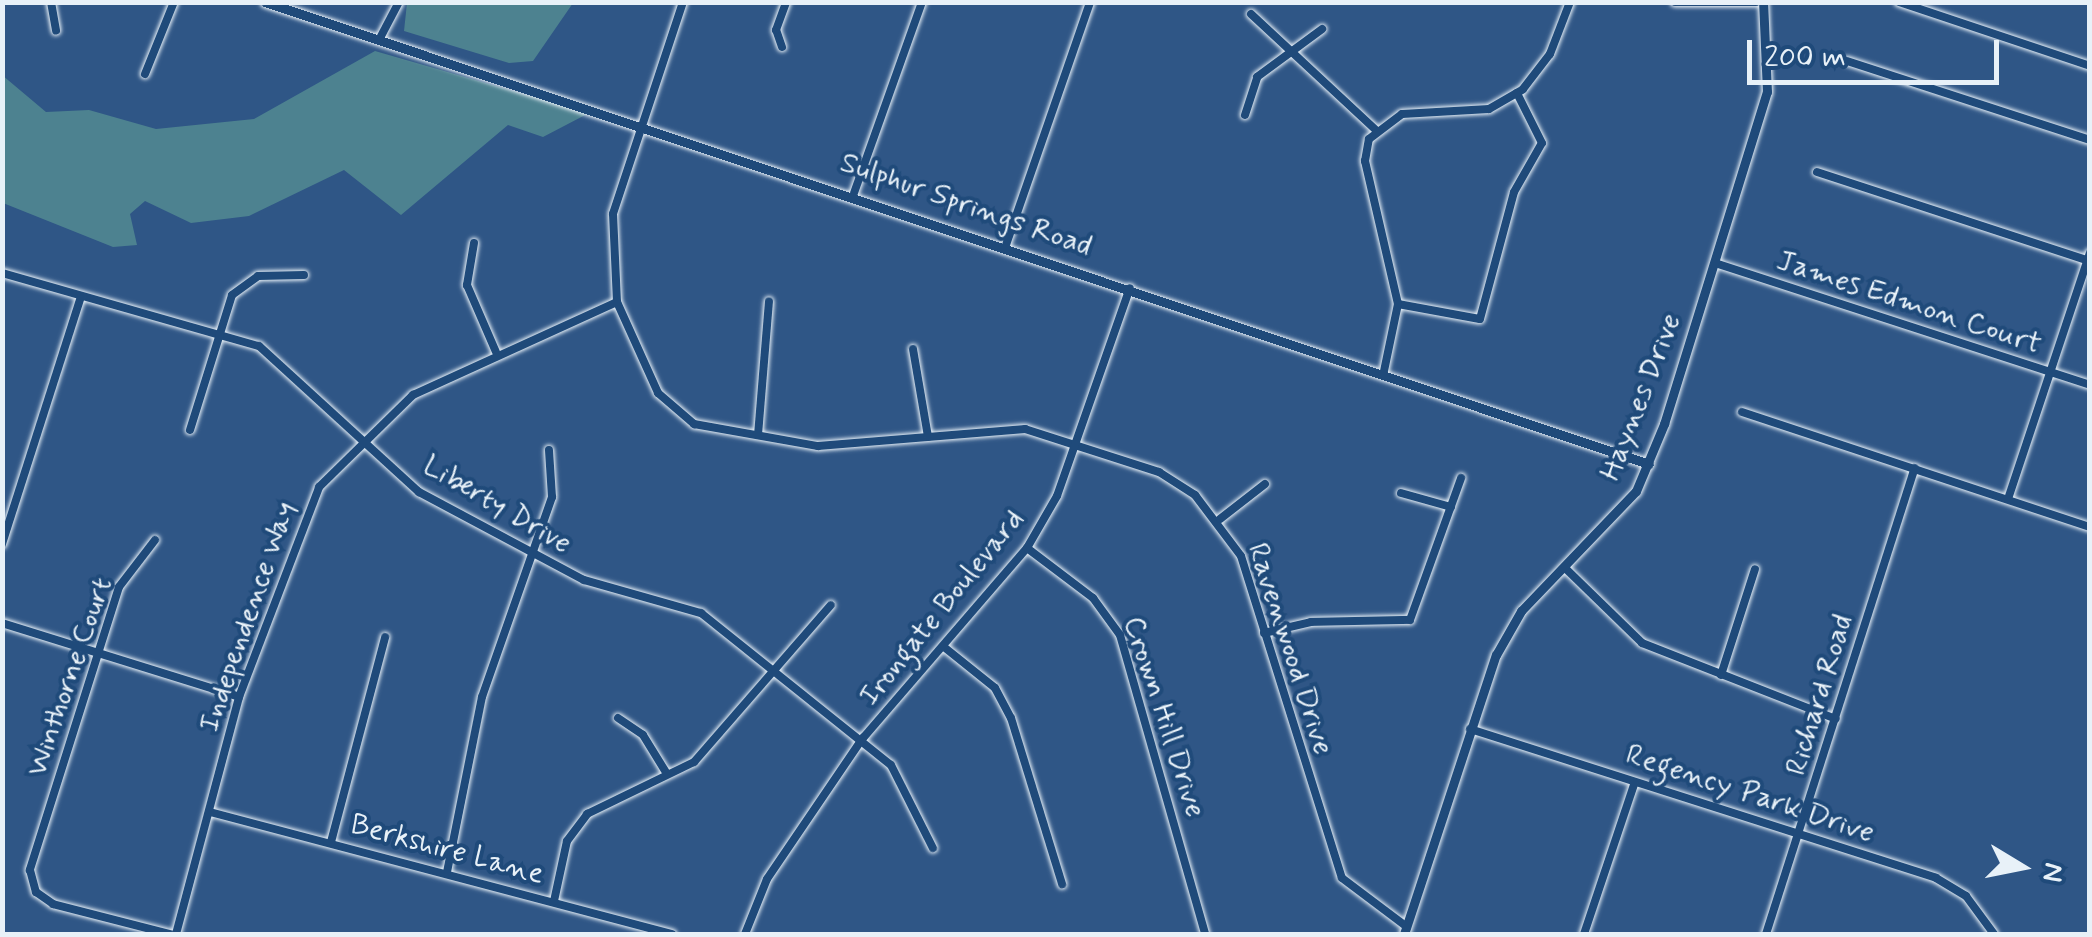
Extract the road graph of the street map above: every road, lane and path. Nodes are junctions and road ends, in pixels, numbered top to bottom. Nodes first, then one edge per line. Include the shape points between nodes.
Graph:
1 (51, 2) edge
2 (174, 2) edge
3 (265, 2) edge
4 (399, 2) edge
5 (683, 2) edge
6 (786, 2) edge
7 (922, 2) edge
8 (1090, 2) edge
9 (1570, 2) edge
10 (1675, 2) edge
11 (1760, 2) edge
12 (1899, 2) edge
13 (1252, 14) dead end
14 (1322, 29) dead end
15 (56, 31) dead end
16 (380, 38) junction
17 (782, 47) dead end
18 (1290, 48) junction
19 (1847, 61) dead end
20 (2090, 66) edge
21 (145, 74) dead end
22 (1517, 92) junction
23 (1244, 114) dead end
24 (642, 121) junction
25 (1376, 130) junction
26 (2090, 140) edge
27 (1817, 172) dead end
28 (854, 194) junction
29 (474, 243) dead end
30 (1006, 245) junction
31 (2089, 258) edge
32 (1716, 264) junction
33 (2, 273) edge
34 (304, 276) dead end
35 (1130, 288) junction
36 (81, 296) junction
37 (617, 302) junction
38 (769, 302) dead end
39 (1398, 304) junction
40 (220, 330) junction
41 (913, 349) dead end
42 (496, 352) junction
43 (1384, 371) junction
44 (2050, 372) junction
45 (2090, 384) edge
46 (1742, 412) dead end
47 (190, 430) dead end
48 (758, 436) junction
49 (362, 437) junction
50 (928, 437) junction
51 (1078, 443) junction
52 (549, 450) dead end
53 (1649, 464) junction
54 (1915, 468) junction
55 (1461, 478) dead end
56 (1265, 484) dead end
57 (1401, 493) dead end
58 (2008, 500) junction
59 (1450, 507) junction
60 (1220, 519) junction
61 (2090, 527) edge
62 (154, 540) dead end
63 (2, 544) edge
64 (1026, 548) junction
65 (532, 554) junction
66 (1566, 569) junction
67 (1755, 569) dead end
68 (831, 604) dead end
69 (2, 624) edge
70 (1264, 633) junction
71 (385, 638) dead end
72 (944, 647) junction
73 (98, 653) junction
74 (775, 668) junction
75 (1720, 675) junction
76 (239, 697) junction
77 (618, 718) dead end
78 (1836, 719) junction
79 (1470, 729) junction
80 (863, 738) junction
81 (667, 774) junction
82 (1635, 782) junction
83 (210, 812) junction
84 (1800, 834) junction
85 (331, 842) junction
86 (933, 848) dead end
87 (446, 872) junction
88 (1062, 884) dead end
89 (554, 901) junction
90 (1406, 931) edge
91 (173, 934) edge
92 (672, 934) edge
93 (745, 934) edge
94 (1205, 934) edge
95 (1584, 934) edge
96 (1766, 934) edge
97 (1994, 934) edge

1 - 15 street
2 - 21 street
3 - 16 street, Sulphur Springs Road
4 - 16 street
5 - 24 street, Ravenwood Drive
6 - 17 street
7 - 28 street
8 - 30 street
9 - 22 street via 1550,54
10 - 11 street
11 - 32 street, Haynes Drive via 1767,92
12 - 20 street
13 - 18 street
14 - 18 street
16 - 24 street, Sulphur Springs Road
18 - 23 street via 1252,84
18 - 25 street
19 - 26 street
22 - 25 street via 1489,108 1402,114
22 - 39 street via 1542,143 1514,192 1480,319
24 - 28 street, Sulphur Springs Road
24 - 37 street, Ravenwood Drive via 614,214
25 - 39 street via 1365,162
27 - 31 street
28 - 30 street, Sulphur Springs Road
29 - 42 street via 467,286
30 - 35 street, Sulphur Springs Road
31 - 44 street
32 - 44 street, James Edmon Court
32 - 53 street, Haynes Drive
33 - 36 street, Liberty Drive
34 - 40 street via 243,284
35 - 43 street, Sulphur Springs Road
35 - 51 street, Irongate Boulevard
36 - 40 street, Liberty Drive
36 - 63 street
37 - 42 street, Independence Way
37 - 48 street, Ravenwood Drive via 658,393 676,412
38 - 48 street
39 - 43 street
40 - 47 street
40 - 49 street, Liberty Drive via 280,358
41 - 50 street
42 - 49 street, Independence Way via 413,394
43 - 53 street, Sulphur Springs Road
44 - 45 street, James Edmon Court
44 - 58 street
46 - 54 street
48 - 50 street, Ravenwood Drive via 851,447
49 - 65 street, Liberty Drive via 419,492
49 - 76 street, Independence Way via 301,520
50 - 51 street, Ravenwood Drive via 1004,427
51 - 60 street, Ravenwood Drive via 1158,472
51 - 64 street, Irongate Boulevard
52 - 65 street via 552,496
53 - 66 street, Haynes Drive via 1608,530
54 - 58 street
54 - 78 street, Richard Road
55 - 59 street
56 - 60 street
57 - 59 street
58 - 61 street
59 - 70 street via 1410,620 1311,622
60 - 70 street, Ravenwood Drive
62 - 73 street, Winthorne Court via 119,587
64 - 72 street, Irongate Boulevard
64 - 94 street, Crown Hill Drive via 1093,598 1120,635
65 - 74 street, Liberty Drive via 584,580 701,612
65 - 87 street via 482,697
66 - 75 street via 1642,644
66 - 79 street, Haynes Drive via 1522,611
67 - 75 street
68 - 74 street
69 - 73 street
70 - 90 street, Ravenwood Drive via 1342,878
71 - 85 street
72 - 80 street, Irongate Boulevard
72 - 88 street via 995,688 1011,718
73 - 76 street
73 - 91 street, Winthorne Court via 33,854 36,892
74 - 80 street, Liberty Drive
74 - 81 street via 732,726
75 - 78 street
76 - 83 street, Independence Way
77 - 81 street via 643,735
78 - 84 street, Richard Road
79 - 82 street, Regency Park Drive
79 - 90 street, Haynes Drive
80 - 86 street, Liberty Drive via 904,779
80 - 93 street, Irongate Boulevard via 768,880
81 - 89 street via 587,814 568,841
82 - 84 street, Regency Park Drive
82 - 95 street
83 - 85 street, Berkshire Lane
83 - 91 street, Independence Way
84 - 96 street, Richard Road
84 - 97 street, Regency Park Drive via 1936,878 1966,896
85 - 87 street, Berkshire Lane
87 - 89 street, Berkshire Lane
89 - 92 street, Berkshire Lane

